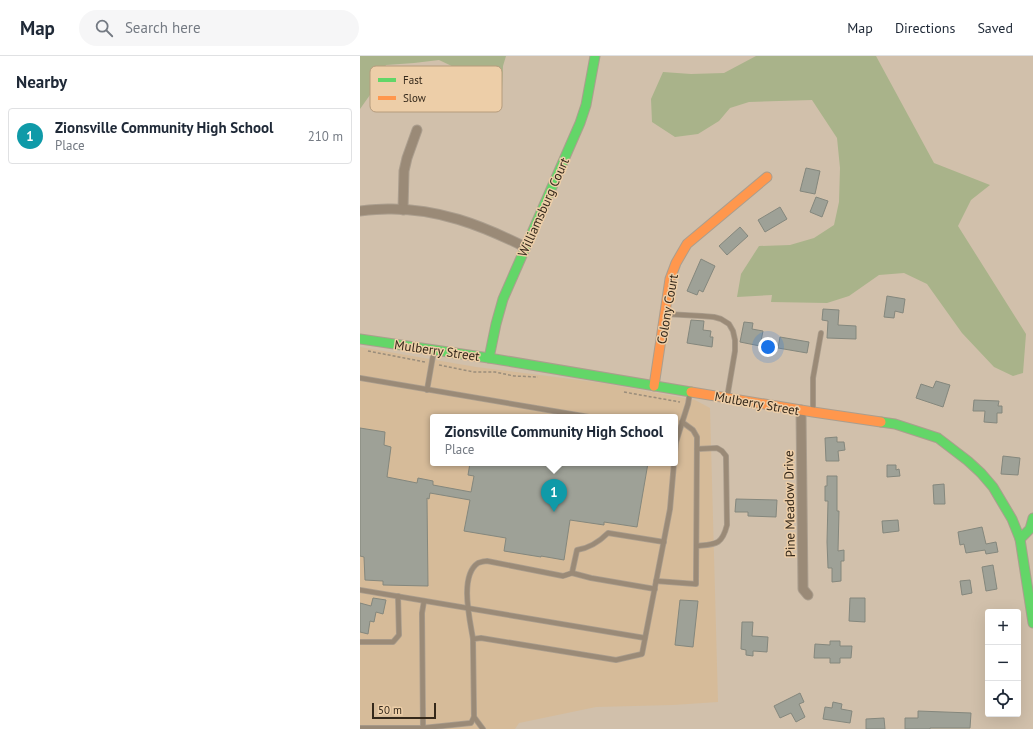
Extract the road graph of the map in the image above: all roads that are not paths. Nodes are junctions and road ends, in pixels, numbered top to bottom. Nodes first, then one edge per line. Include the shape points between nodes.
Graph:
1 (595, 56) edge
2 (417, 130) dead end
3 (767, 177) dead end
4 (403, 210) junction
5 (360, 211) edge
6 (525, 247) junction
7 (665, 314) junction
8 (821, 333) dead end
9 (360, 339) edge
10 (434, 350) junction
11 (489, 358) junction
12 (360, 378) edge
13 (654, 386) junction
14 (427, 390) junction
15 (690, 391) junction
16 (728, 398) junction
17 (801, 410) junction
18 (813, 412) junction
19 (571, 414) edge
20 (682, 422) junction
21 (678, 430) edge
22 (697, 449) junction
23 (674, 466) edge
24 (1033, 518) edge
25 (1020, 539) junction
26 (664, 542) junction
27 (697, 546) junction
28 (572, 573) junction
29 (656, 581) junction
30 (655, 589) junction
31 (360, 590) edge
32 (808, 595) dead end
33 (398, 596) junction
34 (424, 601) junction
35 (468, 608) junction
36 (1033, 623) edge
37 (645, 638) junction
38 (473, 639) junction
39 (360, 642) edge
40 (474, 717) junction
41 (360, 728) edge
42 (422, 728) junction
43 (484, 729) edge

1 - 6 street, Williamsburg Court via 580,123
2 - 4 street via 404,172
3 - 7 street, Colony Court via 687,244 670,279
4 - 5 street
4 - 6 street via 420,210 460,219
6 - 11 street, Williamsburg Court via 503,299
7 - 13 street, Colony Court
7 - 16 lane via 714,317 729,324 735,340 735,351
8 - 18 lane via 813,378
9 - 10 street, Mulberry Street
10 - 11 street, Mulberry Street
10 - 14 lane
11 - 13 street, Mulberry Street
12 - 14 lane
13 - 15 street, Mulberry Street
14 - 19 lane
15 - 16 street, Mulberry Street
15 - 20 lane
16 - 17 street, Mulberry Street
17 - 18 street, Mulberry Street
17 - 32 street, Pine Meadow Drive via 803,589
18 - 25 street, Mulberry Street via 895,424 938,438 968,461 993,487 1012,519
20 - 21 lane
20 - 22 lane via 693,430 697,437
22 - 27 lane
22 - 27 lane via 717,448 726,456 727,525 719,542
23 - 26 lane
24 - 25 street via 1030,529
25 - 36 street, Mulberry Street
26 - 28 lane via 608,533 599,542 577,550
26 - 29 lane
27 - 29 lane via 696,584
28 - 30 lane
28 - 35 lane via 562,576 487,561 479,562 470,574
29 - 30 lane
30 - 37 lane
31 - 33 lane
33 - 34 lane
33 - 39 lane via 399,635 393,642
34 - 35 lane
34 - 42 lane
35 - 37 lane
35 - 38 lane
37 - 38 lane via 642,654 616,660 481,638
38 - 40 lane
40 - 42 lane via 471,724
40 - 43 lane
41 - 42 lane

